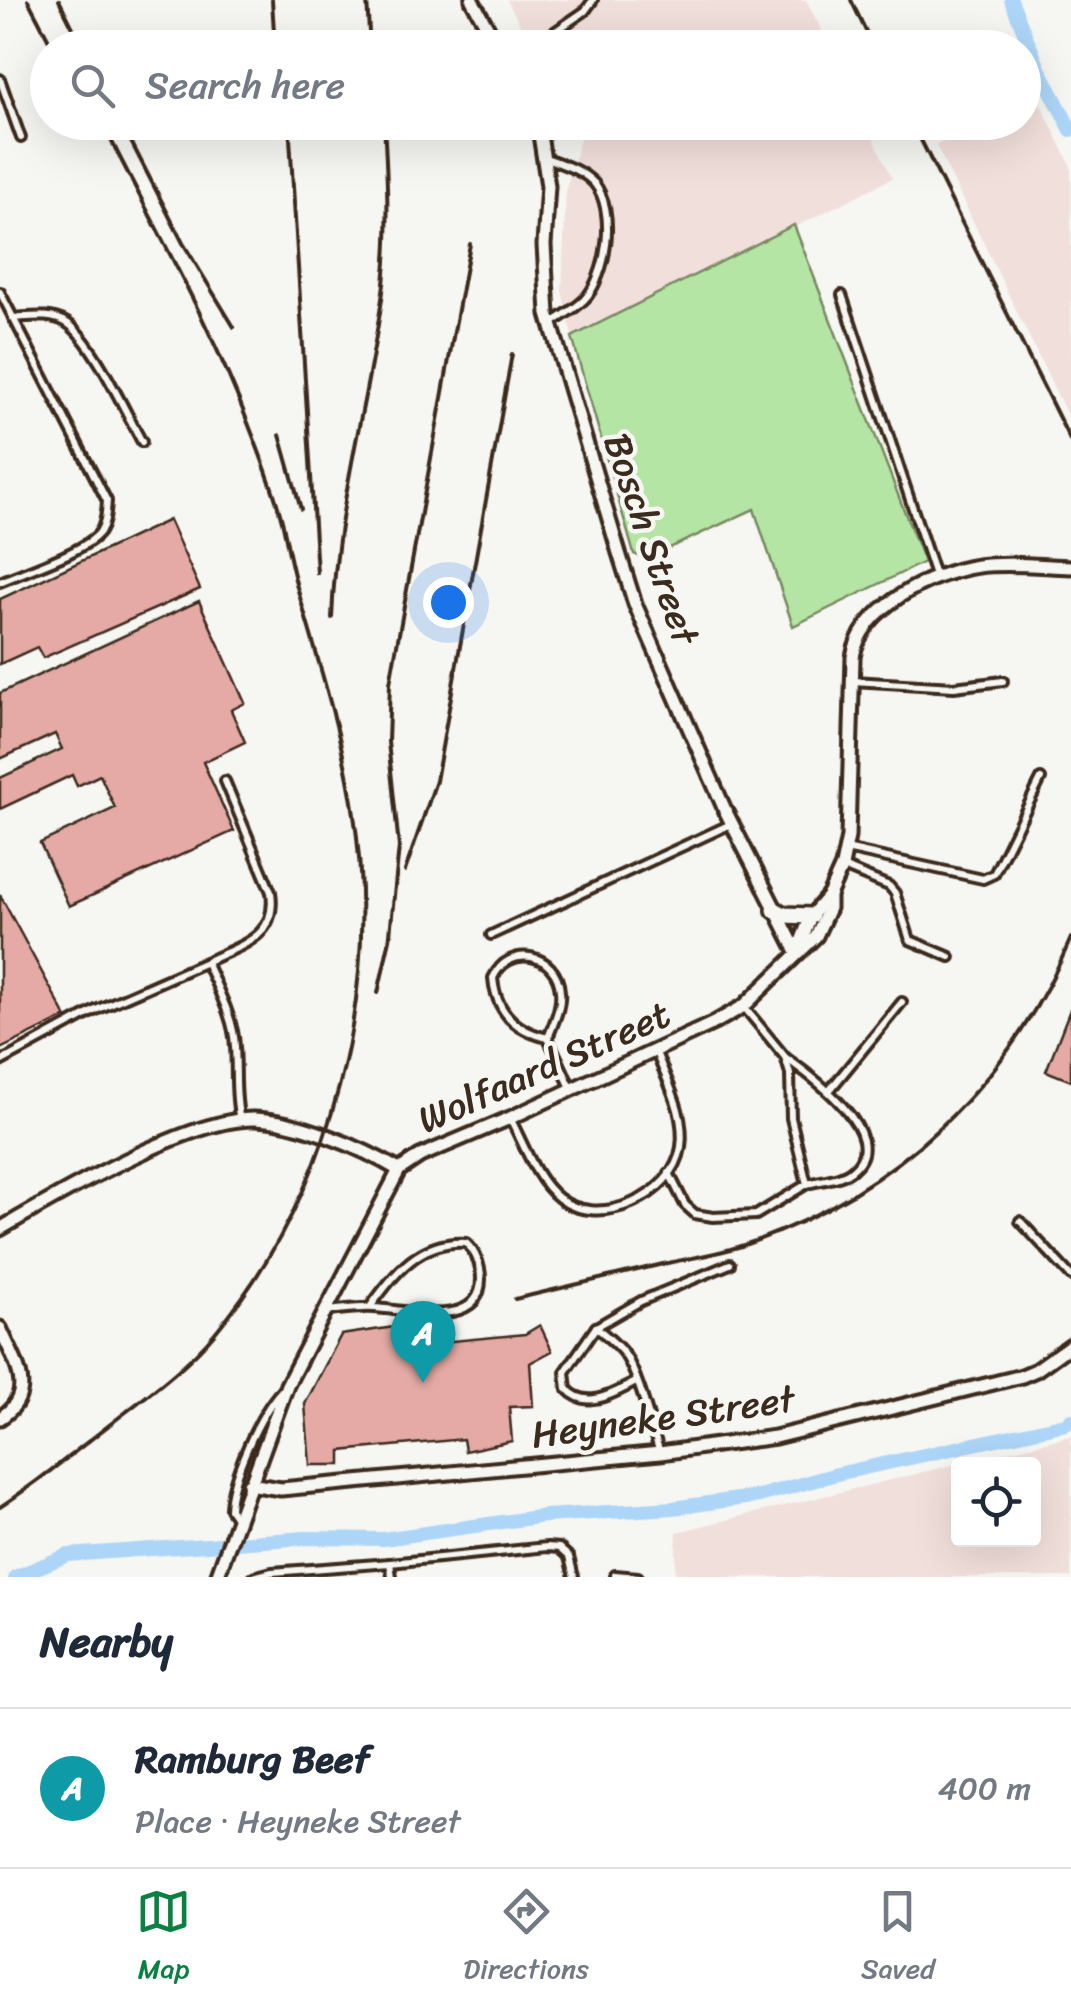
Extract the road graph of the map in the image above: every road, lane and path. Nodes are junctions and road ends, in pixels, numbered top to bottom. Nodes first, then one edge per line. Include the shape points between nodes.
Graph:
1 (472, 0) edge
2 (593, 0) edge
3 (488, 30) edge
4 (558, 30) edge
5 (0, 79) edge
6 (21, 138) dead end
7 (542, 140) edge
8 (546, 158) junction
9 (0, 292) edge
10 (842, 295) dead end
11 (13, 318) junction
12 (551, 324) junction
13 (142, 442) dead end
14 (1071, 567) edge
15 (936, 580) junction
16 (0, 582) edge
17 (854, 681) junction
18 (1004, 682) dead end
19 (1042, 779) dead end
20 (226, 781) dead end
21 (732, 824) junction
22 (846, 849) junction
23 (842, 866) junction
24 (829, 895) junction
25 (775, 910) junction
26 (811, 916) junction
27 (491, 936) dead end
28 (797, 952) junction
29 (950, 957) dead end
30 (206, 962) junction
31 (902, 1002) dead end
32 (744, 1006) junction
33 (548, 1038) junction
34 (656, 1051) junction
35 (785, 1057) junction
36 (0, 1062) edge
37 (572, 1090) junction
38 (829, 1091) junction
39 (510, 1118) junction
40 (240, 1120) junction
41 (399, 1170) junction
42 (669, 1172) junction
43 (808, 1184) junction
44 (1020, 1221) dead end
45 (0, 1229) edge
46 (730, 1264) dead end
47 (1071, 1276) edge
48 (370, 1307) junction
49 (325, 1311) junction
50 (596, 1327) junction
51 (0, 1328) edge
52 (1071, 1344) edge
53 (636, 1382) junction
54 (286, 1386) junction
55 (0, 1418) edge
56 (660, 1452) junction
57 (249, 1484) junction
58 (235, 1524) junction
59 (390, 1563) junction
60 (615, 1574) dead end
61 (216, 1577) edge
62 (253, 1577) edge
63 (392, 1577) edge
64 (574, 1577) edge
65 (638, 1577) edge

1 - 3 street
2 - 4 lane
5 - 6 lane
7 - 8 street, Bosch Street
8 - 12 street, Bosch Street via 545,294
8 - 12 lane via 593,182 606,220 597,280 584,300
9 - 11 lane
10 - 15 lane
11 - 13 lane via 66,322 83,338
11 - 16 lane via 107,501 99,534
12 - 21 street, Bosch Street via 636,604
14 - 15 street, Wolfaard Street via 983,566
15 - 17 street, Wolfaard Street via 895,601 863,629 856,638
17 - 18 lane via 954,688
17 - 22 street, Wolfaard Street
19 - 22 lane via 994,874 983,879
20 - 30 lane via 274,908 262,934
21 - 25 street, Bosch Street
21 - 27 lane
22 - 23 street, Wolfaard Street
23 - 24 street, Wolfaard Street
23 - 29 lane via 888,886 910,940
24 - 26 street, Wolfaard Street
24 - 28 street, Wolfaard Street via 816,936
25 - 26 street
25 - 28 street, Bosch Street
26 - 28 street, Wolfaard Street
28 - 32 street, Wolfaard Street
30 - 36 lane
30 - 40 lane via 236,1045
31 - 38 lane
32 - 34 street, Wolfaard Street
32 - 35 lane
33 - 33 lane via 559,1007 556,976 536,957 506,960 493,978 497,1001 515,1025
33 - 37 lane
34 - 37 street, Wolfaard Street
34 - 42 lane via 683,1128 681,1152
35 - 38 lane
35 - 43 lane via 790,1118
37 - 39 street, Wolfaard Street
38 - 43 lane via 857,1126 862,1158 852,1171
39 - 41 street, Wolfaard Street
39 - 42 lane via 544,1181 580,1209 639,1200
40 - 41 street via 280,1123
40 - 45 street via 140,1155
41 - 49 street, Wolfaard Street
42 - 43 lane via 685,1205 713,1217 756,1214
44 - 47 lane
46 - 50 lane
48 - 48 lane via 450,1314 465,1307 481,1288 472,1248 452,1242 427,1249 397,1272
48 - 49 lane
49 - 54 street, Wolfaard Street
50 - 53 lane via 624,1353
50 - 53 lane via 568,1364 567,1389 580,1398 605,1398
51 - 55 street via 22,1384 18,1402
52 - 56 street, Heyneke Street via 1022,1376 775,1437
53 - 56 lane
54 - 57 street, Wolfaard Street
54 - 58 lane via 262,1416 241,1469 230,1503
56 - 57 street, Heyneke Street via 281,1489
57 - 58 street, Wolfaard Street
58 - 61 street, Wolfaard Street
59 - 62 lane
59 - 63 lane
59 - 64 lane via 559,1548
60 - 65 lane

